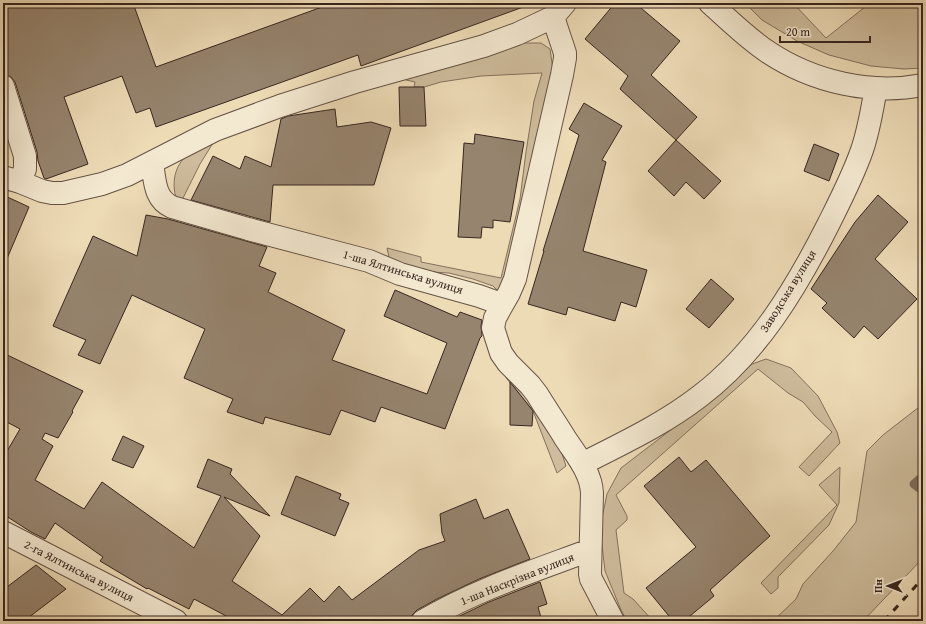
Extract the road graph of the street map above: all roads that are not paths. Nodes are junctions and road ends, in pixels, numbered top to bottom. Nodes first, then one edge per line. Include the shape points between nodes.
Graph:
1 (710, 3) edge
2 (559, 10) edge
3 (923, 85) edge
4 (3, 86) edge
5 (876, 88) junction
6 (152, 162) junction
7 (11, 180) edge
8 (501, 307) junction
9 (582, 464) junction
10 (3, 532) edge
11 (590, 550) junction
12 (176, 621) edge
13 (423, 621) edge
14 (613, 621) edge

1 - 5 street via 746,35 789,65 840,83
2 - 6 street via 533,28 502,40 355,82 273,109 215,130
2 - 8 street via 565,53 562,75 515,279
3 - 5 street
4 - 7 street via 25,156 25,169
5 - 9 street, Заводська вулиця via 862,150 836,208 798,280 761,335 743,357 701,396 668,419
6 - 7 street via 127,175 63,193 52,194
6 - 8 street, 1-ша Ялтинська вулиця via 159,196 172,207 369,261 400,274 479,296
8 - 9 street via 493,328 501,353 530,385
9 - 11 street via 592,485
10 - 12 street, 2-га Ялтинська вулиця
11 - 13 street, 1-ша Наскрізна вулиця via 488,589
11 - 14 street via 591,579

